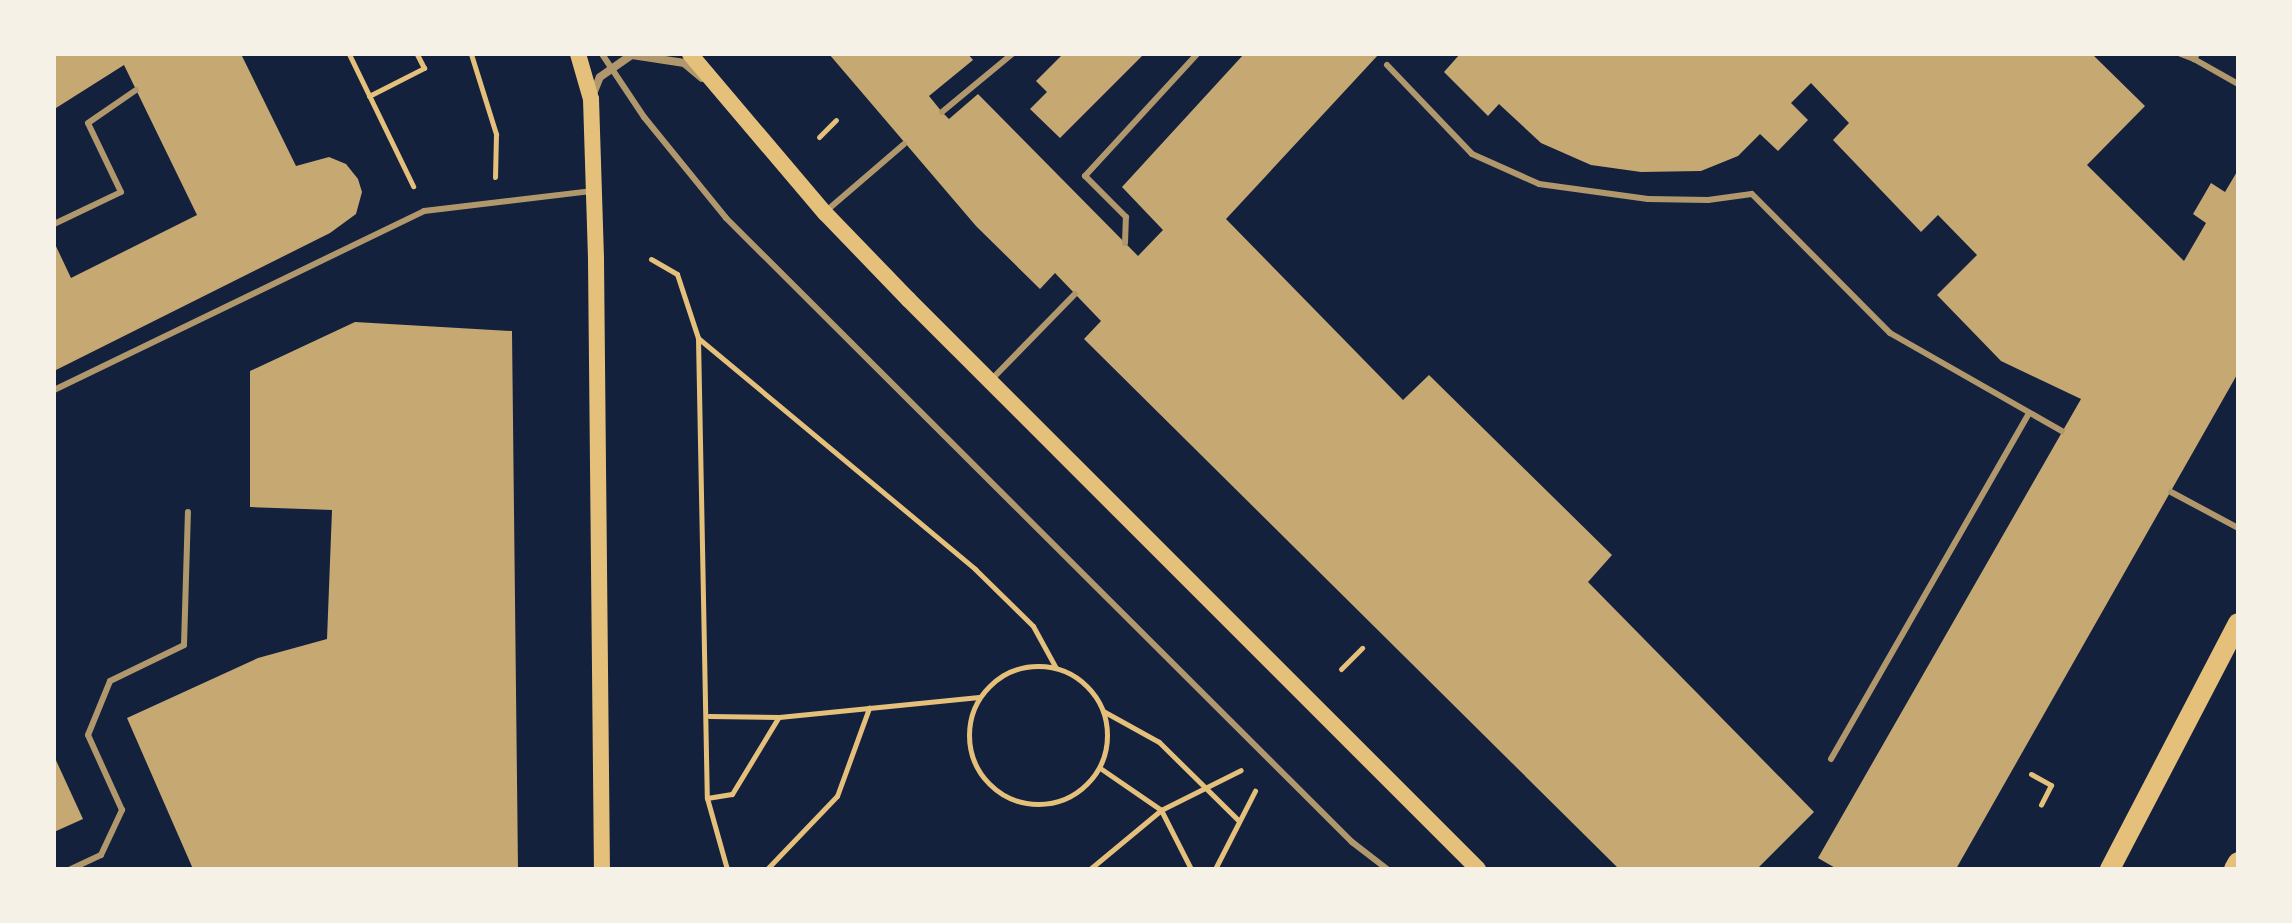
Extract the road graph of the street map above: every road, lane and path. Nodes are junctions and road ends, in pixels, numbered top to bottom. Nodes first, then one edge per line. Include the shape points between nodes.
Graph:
1 (349, 54) edge
2 (417, 54) edge
3 (471, 54) edge
4 (578, 54) edge
5 (602, 54) edge
6 (690, 54) edge
7 (1012, 54) edge
8 (1197, 54) edge
9 (2181, 54) edge
10 (2195, 57) edge
11 (1387, 65) dead end
12 (610, 66) junction
13 (2238, 84) edge
14 (136, 90) dead end
15 (369, 96) junction
16 (724, 96) junction
17 (591, 99) junction
18 (942, 112) dead end
19 (836, 120) dead end
20 (819, 137) dead end
21 (904, 144) dead end
22 (594, 191) junction
23 (494, 200) junction
24 (424, 211) junction
25 (825, 213) junction
26 (54, 224) edge
27 (1125, 243) dead end
28 (651, 259) dead end
29 (1075, 294) dead end
30 (698, 338) junction
31 (989, 383) junction
32 (54, 390) edge
33 (2029, 413) junction
34 (2062, 431) dead end
35 (2171, 492) dead end
36 (188, 512) dead end
37 (2238, 528) edge
38 (2238, 623) edge
39 (1362, 648) dead end
40 (1056, 668) junction
41 (1341, 669) dead end
42 (980, 697) junction
43 (869, 707) junction
44 (1103, 711) junction
45 (709, 716) junction
46 (779, 717) junction
47 (1831, 759) dead end
48 (1100, 768) junction
49 (1237, 774) dead end
50 (2031, 774) dead end
51 (1203, 785) junction
52 (1255, 791) dead end
53 (707, 798) junction
54 (2041, 805) dead end
55 (1161, 810) junction
56 (1239, 821) junction
57 (2238, 862) edge
58 (71, 869) edge
59 (602, 869) edge
60 (727, 869) edge
61 (767, 869) edge
62 (1090, 869) edge
63 (1191, 869) edge
64 (1215, 869) edge
65 (1387, 869) edge
66 (1478, 869) edge
67 (2110, 869) edge
68 (2234, 869) edge

1 - 15 path
2 - 15 path via 424,68
3 - 23 path via 496,134
4 - 17 main road
5 - 12 lane
6 - 16 main road
7 - 18 lane
8 - 27 lane via 1085,176 1126,217
9 - 10 lane
10 - 13 lane
11 - 33 lane via 1472,154 1539,184 1648,199 1752,194 1890,333
12 - 16 street via 632,55 656,55 684,63
12 - 17 street
12 - 65 lane via 688,176 726,218 1352,842
14 - 26 lane via 88,123 121,192
15 - 24 path
16 - 25 main road
17 - 22 main road
19 - 20 path
21 - 25 lane
22 - 23 lane
22 - 59 main road
23 - 24 lane
24 - 32 lane
25 - 31 main road
28 - 30 path via 677,274
29 - 31 lane
30 - 40 path via 975,569 1033,626
30 - 45 path
31 - 66 main road
33 - 34 lane
33 - 47 lane
35 - 37 lane
36 - 58 lane via 184,645 110,681 88,735 122,810 101,855
38 - 67 main road
39 - 41 path
40 - 42 path via 1013,670
40 - 44 path via 1077,677
42 - 43 path
42 - 48 path via 970,717 973,760 1000,794 1020,803 1063,801 1082,790
43 - 46 path
43 - 61 path via 837,796
44 - 48 path via 1108,732
44 - 51 path via 1159,742
45 - 46 path
45 - 53 path
46 - 53 path via 732,794
48 - 55 path
49 - 51 path
50 - 54 path via 2051,785
51 - 55 path
51 - 56 path
52 - 56 path
53 - 60 path
55 - 62 path
55 - 63 path
56 - 64 path
57 - 68 main road

